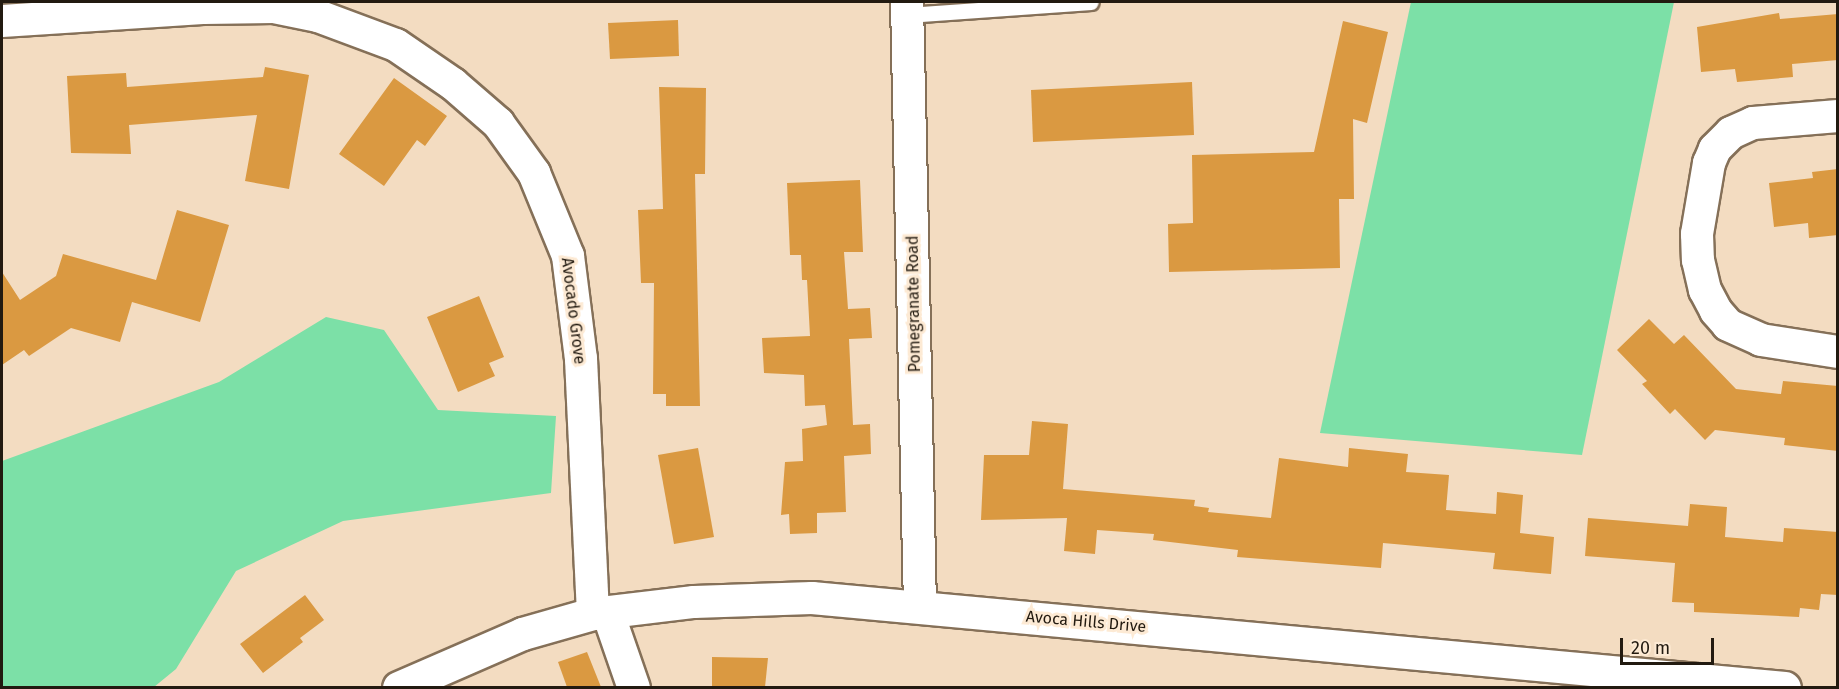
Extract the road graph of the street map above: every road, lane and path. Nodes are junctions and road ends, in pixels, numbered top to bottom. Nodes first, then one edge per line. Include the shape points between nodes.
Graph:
1 (1091, 2) edge
2 (907, 8) edge
3 (2, 21) edge
4 (1838, 116) edge
5 (1838, 352) edge
6 (920, 606) junction
7 (600, 614) junction
8 (399, 687) edge
9 (634, 687) edge
10 (1785, 687) edge

1 - 2 lane
2 - 6 street, Pomegranate Road
3 - 7 street, Avocado Grove via 203,8 274,7 318,16 396,45 453,84 498,123 534,172 568,256
4 - 5 street via 1753,123 1731,133 1715,149 1709,163 1697,234 1698,260 1706,290 1728,325 1761,340
6 - 7 street, Avoca Hills Drive via 812,598 694,602
6 - 10 street, Avoca Hills Drive
7 - 8 street, Avoca Hills Drive via 523,634
7 - 9 street, Avocado Grove

